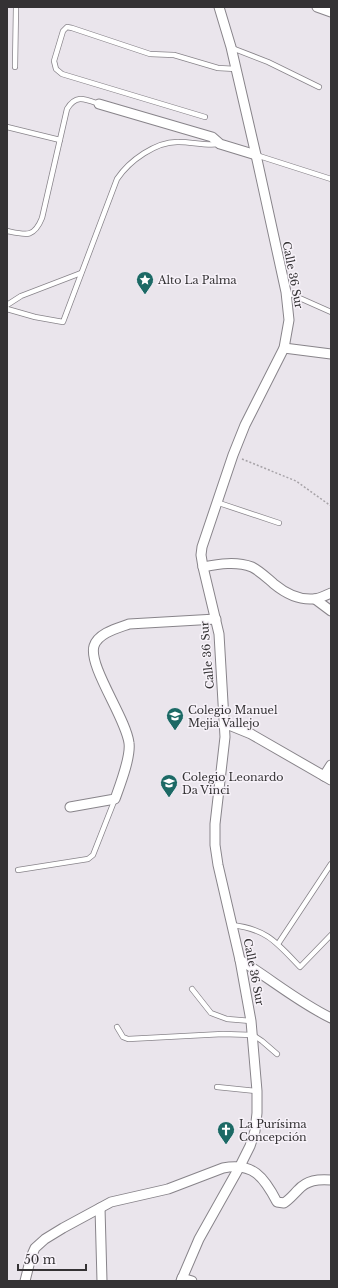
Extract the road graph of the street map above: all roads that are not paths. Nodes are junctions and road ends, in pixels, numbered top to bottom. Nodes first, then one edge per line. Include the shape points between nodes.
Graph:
1 (16, 7) edge
2 (219, 7) edge
3 (317, 7) edge
4 (331, 12) edge
5 (231, 47) junction
6 (15, 67) dead end
7 (236, 69) junction
8 (319, 87) dead end
9 (99, 104) joint
10 (205, 117) dead end
11 (7, 127) edge
12 (60, 140) junction
13 (220, 144) junction
14 (256, 155) junction
15 (331, 179) edge
16 (7, 231) edge
17 (81, 273) junction
18 (286, 292) junction
19 (7, 305) edge
20 (7, 309) edge
21 (331, 312) edge
22 (284, 348) junction
23 (331, 354) edge
24 (216, 502) junction
25 (279, 523) dead end
26 (203, 567) junction
27 (331, 593) edge
28 (315, 599) junction
29 (331, 611) edge
30 (216, 619) junction
31 (224, 723) junction
32 (331, 765) edge
33 (328, 778) edge
34 (115, 799) junction
35 (70, 807) dead end
36 (331, 864) edge
37 (18, 870) dead end
38 (232, 925) junction
39 (331, 935) edge
40 (278, 944) junction
41 (240, 960) junction
42 (192, 990) dead end
43 (331, 1018) edge
44 (250, 1021) junction
45 (117, 1027) dead end
46 (253, 1035) junction
47 (277, 1054) dead end
48 (217, 1087) dead end
49 (257, 1091) junction
50 (240, 1166) junction
51 (331, 1180) edge
52 (100, 1208) junction
53 (182, 1279) edge
54 (25, 1281) edge
55 (102, 1281) edge
56 (192, 1281) edge

1 - 6 lane
2 - 5 street, Calle 36 Sur
3 - 4 street
5 - 7 street, Calle 36 Sur
5 - 8 lane
7 - 10 lane via 218,68 174,55 150,54 72,28 63,31 54,61 56,69 62,74
7 - 14 street, Calle 36 Sur
9 - 12 lane via 85,99 71,102
9 - 13 street via 212,137
11 - 12 lane
12 - 16 lane via 38,227 29,234
13 - 14 street
13 - 17 lane via 166,142 125,168 116,179
14 - 15 lane
14 - 18 street, Calle 36 Sur
17 - 19 lane via 21,296
17 - 20 lane via 63,322
18 - 21 lane
18 - 22 street, Calle 36 Sur via 289,320
22 - 23 street
22 - 24 street, Calle 36 Sur via 246,425
24 - 25 lane
24 - 26 street, Calle 36 Sur via 202,547
26 - 28 street via 226,563 246,566 262,574 286,592 302,599
26 - 30 street, Calle 36 Sur
27 - 28 street
28 - 29 street
30 - 31 street, Calle 36 Sur
30 - 34 street via 129,624 108,632 94,646 95,661 130,744
31 - 33 street via 251,734
31 - 38 street, Calle 36 Sur via 225,737 215,845
32 - 33 street
34 - 35 street
34 - 37 lane via 93,855 88,859
36 - 40 lane
38 - 40 lane via 262,932
38 - 41 street, Calle 36 Sur
39 - 40 lane via 300,967
41 - 43 street via 314,1010
41 - 44 street, Calle 36 Sur
42 - 44 lane via 211,1013 227,1020
44 - 46 street, Calle 36 Sur
45 - 46 lane via 123,1037 128,1039
46 - 47 lane
46 - 49 street, Calle 36 Sur
48 - 49 lane
49 - 50 street, Calle 36 Sur via 255,1131
50 - 51 street via 260,1176 267,1183 277,1202 284,1203 298,1189 311,1181
50 - 52 street via 223,1168 168,1189 111,1202
50 - 53 street, Calle 36 Sur via 199,1239
52 - 54 street via 45,1239 35,1248
52 - 55 street
53 - 56 street

